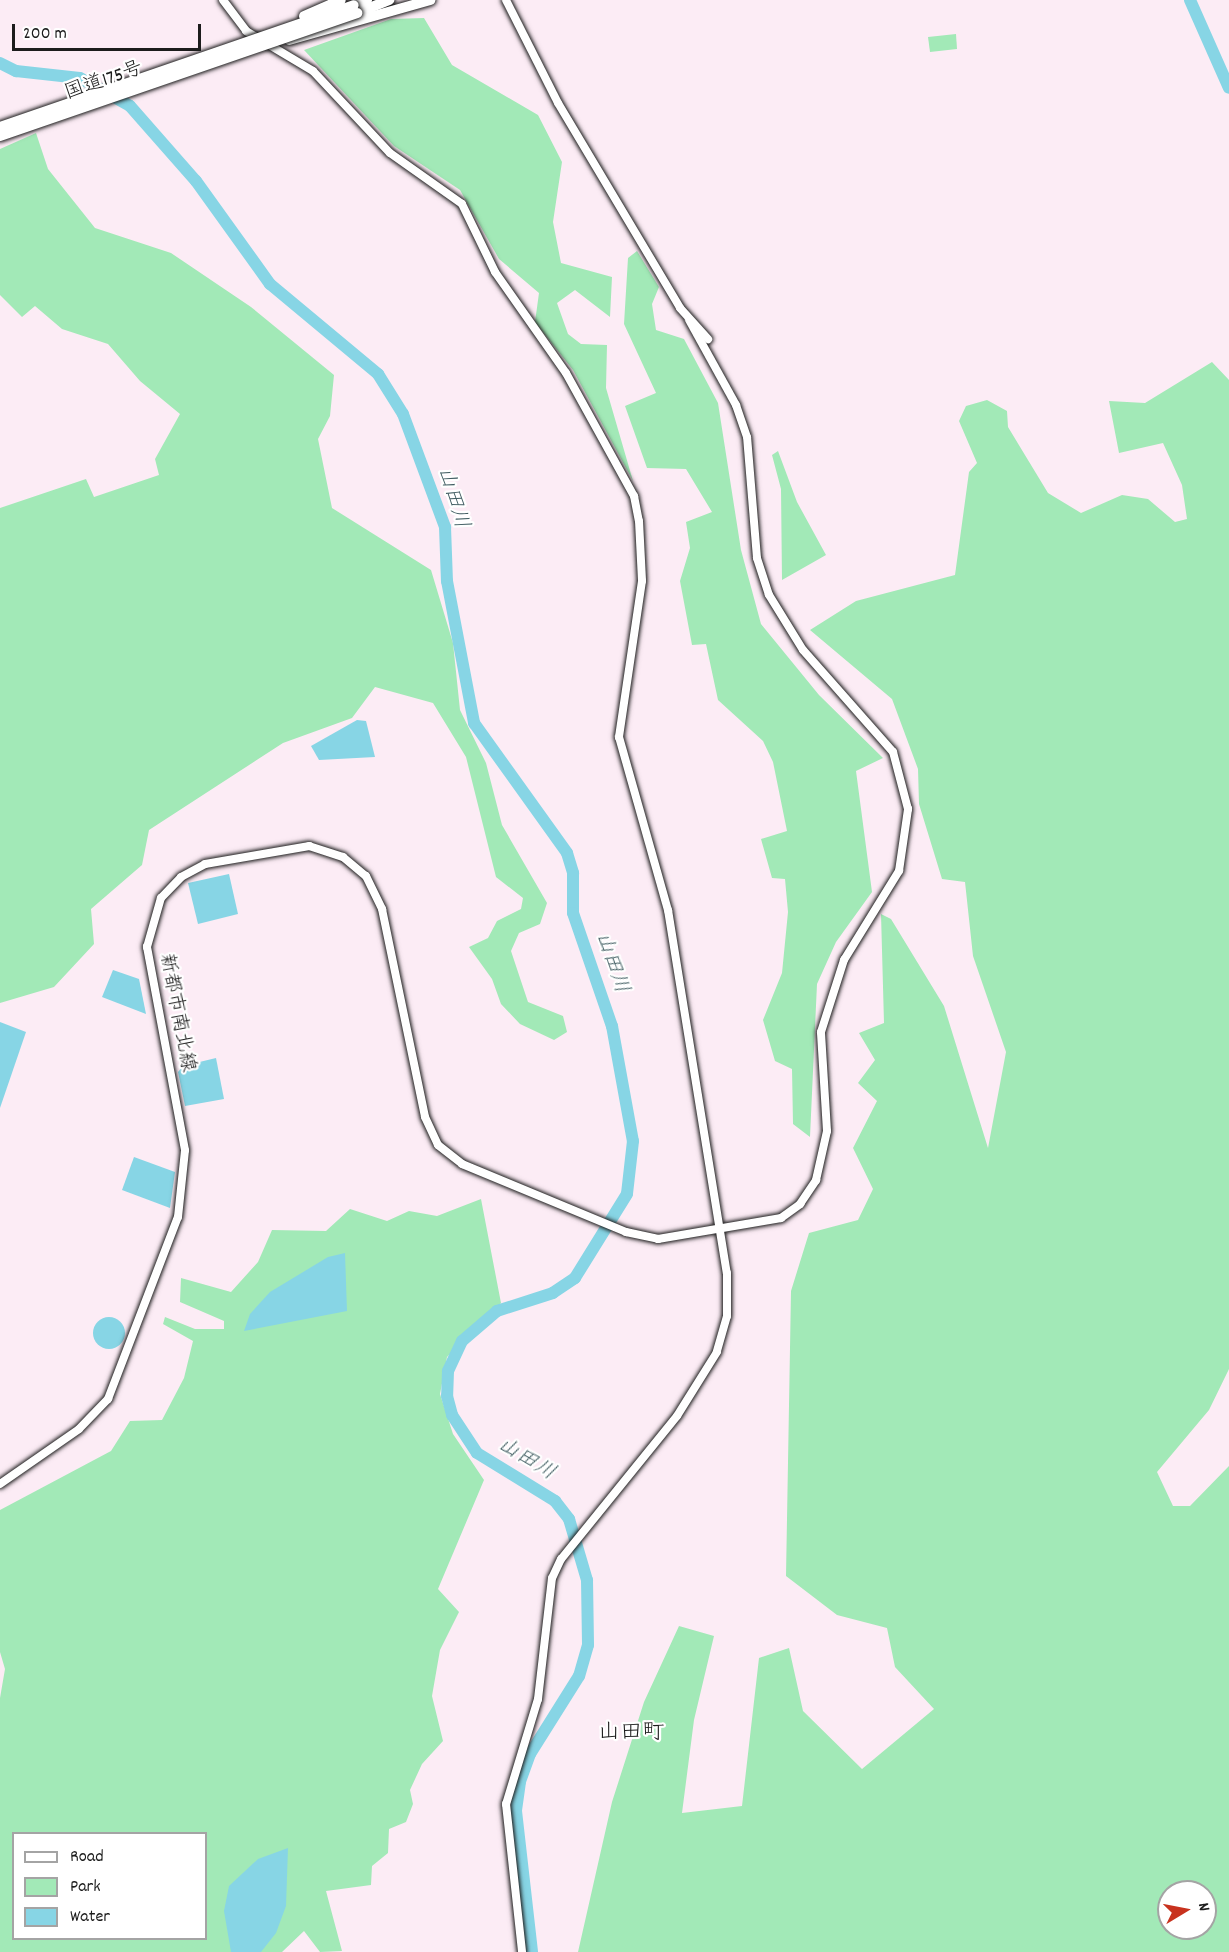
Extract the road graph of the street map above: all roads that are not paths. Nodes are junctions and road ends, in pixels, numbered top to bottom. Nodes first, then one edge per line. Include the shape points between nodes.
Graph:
1 (223, 0) edge
2 (341, 0) edge
3 (367, 0) edge
4 (389, 0) edge
5 (430, 0) edge
6 (506, 0) edge
7 (356, 13) junction
8 (230, 49) junction
9 (0, 127) edge
10 (0, 136) edge
11 (689, 320) junction
12 (708, 339) dead end
13 (719, 1232) junction
14 (0, 1484) edge
15 (522, 1952) edge

1 - 13 street via 246,31 313,71 390,153 462,204 495,272 566,373 634,496 642,581 619,737 668,910
2 - 8 highway, bridge
3 - 7 highway, 国道175号
4 - 7 highway, 国道175号
5 - 7 highway
6 - 11 street via 558,103
7 - 8 highway, 国道175号, bridge
7 - 10 highway, 国道175号, bridge
8 - 9 highway, 国道175号, bridge
11 - 12 street
11 - 13 street, 新都市南北線 via 736,405 747,436 757,558 769,595 803,650 893,752 908,809 899,871 844,960 821,1032 826,1131 816,1180 800,1204 781,1218
13 - 14 street, 新都市南北線 via 672,1239 626,1232 462,1164 438,1145 425,1117 382,909 355,866 333,852 296,845 191,870 161,898 147,947 185,1150 178,1217 108,1399 79,1429
13 - 15 street via 729,1294 717,1352 677,1416 570,1549 552,1578 538,1699 506,1804

